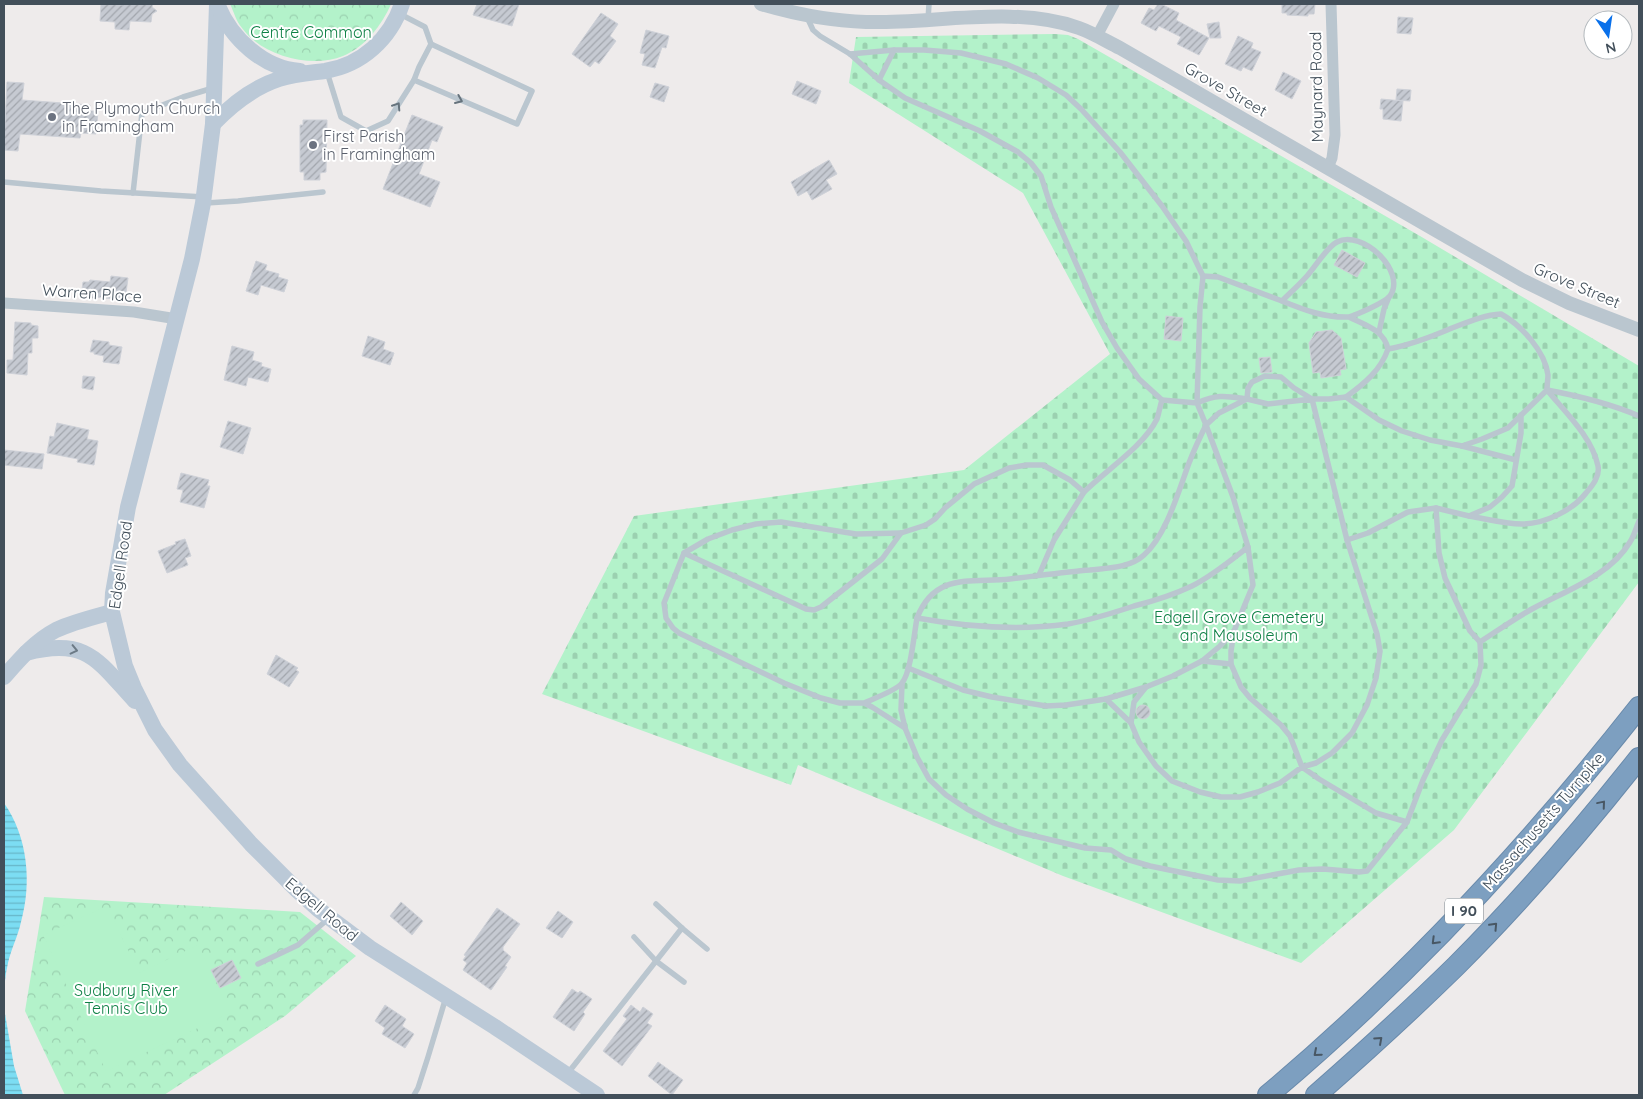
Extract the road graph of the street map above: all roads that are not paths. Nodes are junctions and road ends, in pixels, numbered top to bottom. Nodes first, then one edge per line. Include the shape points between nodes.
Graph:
1 (217, 4) edge
2 (760, 4) edge
3 (929, 4) edge
4 (1114, 4) edge
5 (1331, 4) edge
6 (401, 9) edge
7 (806, 15) junction
8 (928, 20) junction
9 (1097, 36) junction
10 (431, 44) junction
11 (894, 50) junction
12 (850, 54) junction
13 (319, 71) junction
14 (414, 80) junction
15 (879, 80) junction
16 (214, 87) junction
17 (213, 124) junction
18 (1328, 168) junction
19 (4, 182) edge
20 (323, 192) dead end
21 (133, 193) junction
22 (204, 200) junction
23 (1203, 276) junction
24 (1389, 296) junction
25 (1282, 301) junction
26 (4, 303) edge
27 (1349, 317) junction
28 (177, 319) junction
29 (1639, 330) edge
30 (1379, 332) junction
31 (1388, 349) junction
32 (1547, 390) junction
33 (1346, 397) junction
34 (1312, 398) junction
35 (1247, 399) junction
36 (1162, 400) junction
37 (1197, 403) junction
38 (1521, 415) junction
39 (1639, 416) edge
40 (1206, 424) junction
41 (1462, 446) junction
42 (1516, 460) junction
43 (1084, 492) junction
44 (1436, 508) junction
45 (1469, 516) junction
46 (1639, 521) edge
47 (901, 534) junction
48 (1347, 540) junction
49 (1248, 547) junction
50 (684, 553) junction
51 (1038, 575) junction
52 (112, 612) junction
53 (917, 618) junction
54 (1234, 631) junction
55 (1480, 642) junction
56 (26, 653) junction
57 (1202, 662) junction
58 (1231, 664) junction
59 (908, 668) junction
60 (4, 677) edge
61 (902, 684) junction
62 (1146, 687) junction
63 (1106, 699) junction
64 (864, 703) junction
65 (1639, 707) edge
66 (145, 712) junction
67 (1131, 723) junction
68 (905, 728) junction
69 (1639, 758) edge
70 (1302, 767) junction
71 (1407, 822) junction
72 (656, 904) dead end
73 (329, 918) junction
74 (682, 928) junction
75 (634, 937) dead end
76 (707, 949) dead end
77 (656, 961) junction
78 (258, 964) dead end
79 (684, 982) dead end
80 (446, 997) junction
81 (567, 1075) junction
82 (414, 1095) edge
83 (597, 1095) edge
84 (1268, 1095) edge
85 (1316, 1095) edge

1 - 13 main road via 228,26 256,54 295,71
1 - 16 main road, Edgell Road
2 - 7 street, Grove Street
3 - 8 lane
4 - 9 street
5 - 18 street, Maynard Road via 1335,135
6 - 10 lane via 425,27
6 - 13 main road via 385,37 365,55 353,62
7 - 8 street, Grove Street via 867,22
7 - 12 lane via 813,30
8 - 9 street, Grove Street via 1028,18 1063,24
9 - 18 street, Grove Street
10 - 14 lane
14 -> 10 lane via 517,124 532,91
11 - 12 lane
11 - 15 lane
11 - 23 lane via 961,53 1006,64 1066,95 1120,152 1162,206 1186,241
12 - 15 lane
13 -> 14 lane via 342,117 366,131 388,121
13 - 17 main road via 281,78 255,89
15 - 36 lane via 905,98 980,131 1031,163 1042,176 1051,207 1102,322 1139,379
16 - 17 main road, Edgell Road
16 - 21 lane via 142,113
17 - 22 main road, Edgell Road
18 - 29 street, Grove Street via 1522,280 1569,303
19 - 21 lane
20 - 22 lane via 238,201
21 - 22 lane
22 - 28 main road, Edgell Road
23 - 25 lane via 1218,277
23 - 37 lane
24 - 25 lane via 1394,284 1383,258 1367,245 1342,239
24 - 27 lane
24 - 30 lane
25 - 27 lane via 1320,315
26 - 28 street, Warren Place via 134,312
27 - 30 lane
28 - 52 main road, Edgell Road via 128,507
30 - 31 lane
31 - 32 lane via 1407,346 1473,320 1501,314 1522,329 1532,342 1548,374
31 - 33 lane via 1381,366
32 - 38 lane
32 - 39 lane via 1590,398
32 - 45 lane via 1584,436 1594,454 1598,468 1595,482 1582,498 1562,513 1540,521 1523,524
33 - 34 lane
33 - 41 lane via 1379,420 1402,431
34 - 35 lane via 1268,404
34 - 35 lane via 1281,377 1265,376 1252,382
34 - 48 lane
35 - 37 lane via 1212,396
35 - 40 lane via 1219,413
36 - 37 lane
36 - 43 lane via 1157,418 1142,440
37 - 40 lane
38 - 41 lane via 1508,428
38 - 42 lane
40 - 49 lane
40 - 51 lane via 1172,510 1146,554 1134,563 1109,568
41 - 42 lane
42 - 45 lane via 1512,486 1502,498
43 - 47 lane via 1043,465 1009,468 974,484 926,525
43 - 51 lane via 1054,540
44 - 45 lane
44 - 48 lane via 1408,512
44 - 55 lane via 1439,553 1445,578 1470,631
46 - 55 lane via 1631,542 1597,575 1532,609
47 - 50 lane via 856,534 781,522 756,524 708,539
47 - 50 lane via 882,559 821,608 814,610
48 - 70 lane via 1377,634 1380,651 1376,678 1367,705 1352,733 1332,753
49 - 53 lane via 1192,586 1166,597 1069,624 986,627
49 - 54 lane via 1253,585
50 - 64 lane via 664,603 666,618 679,633 821,698 840,703
51 - 53 lane via 954,583 925,600
52 - 56 main road via 56,630
52 - 66 main road, Edgell Road via 125,666
53 - 59 lane
54 - 57 lane
54 - 58 lane
55 - 71 lane via 1481,665 1476,684 1442,740
56 - 60 main road
56 -> 66 main road via 67,648 87,654 107,669
57 - 58 lane
57 - 62 lane
58 - 70 lane via 1250,698 1281,724 1290,736
59 - 61 lane
59 - 63 lane via 963,690 1046,706
61 - 64 lane
61 - 68 lane via 901,710
62 - 63 lane
62 - 67 lane via 1134,702
63 - 67 lane
64 - 68 lane
65 -> 84 highway, Massachusetts Turnpike / I 90 via 1471,904 1364,1011
66 - 73 main road, Edgell Road via 180,765 223,815 278,872
67 - 70 lane via 1139,742 1156,766 1172,781 1200,792 1240,797 1280,783
68 - 71 lane via 929,779 946,795 994,823 1065,844 1111,850 1126,859 1150,866 1218,880 1240,882 1299,870 1367,871
85 -> 69 highway, Massachusetts Turnpike / I 90 via 1457,965 1594,813
70 - 71 lane via 1376,813
72 - 74 lane
73 - 78 lane via 298,945
73 - 80 main road, Edgell Road
74 - 76 lane
74 - 77 lane
75 - 77 lane
77 - 79 lane
77 - 81 lane
80 - 81 main road, Edgell Road
80 - 82 lane
81 - 83 main road, Edgell Road

